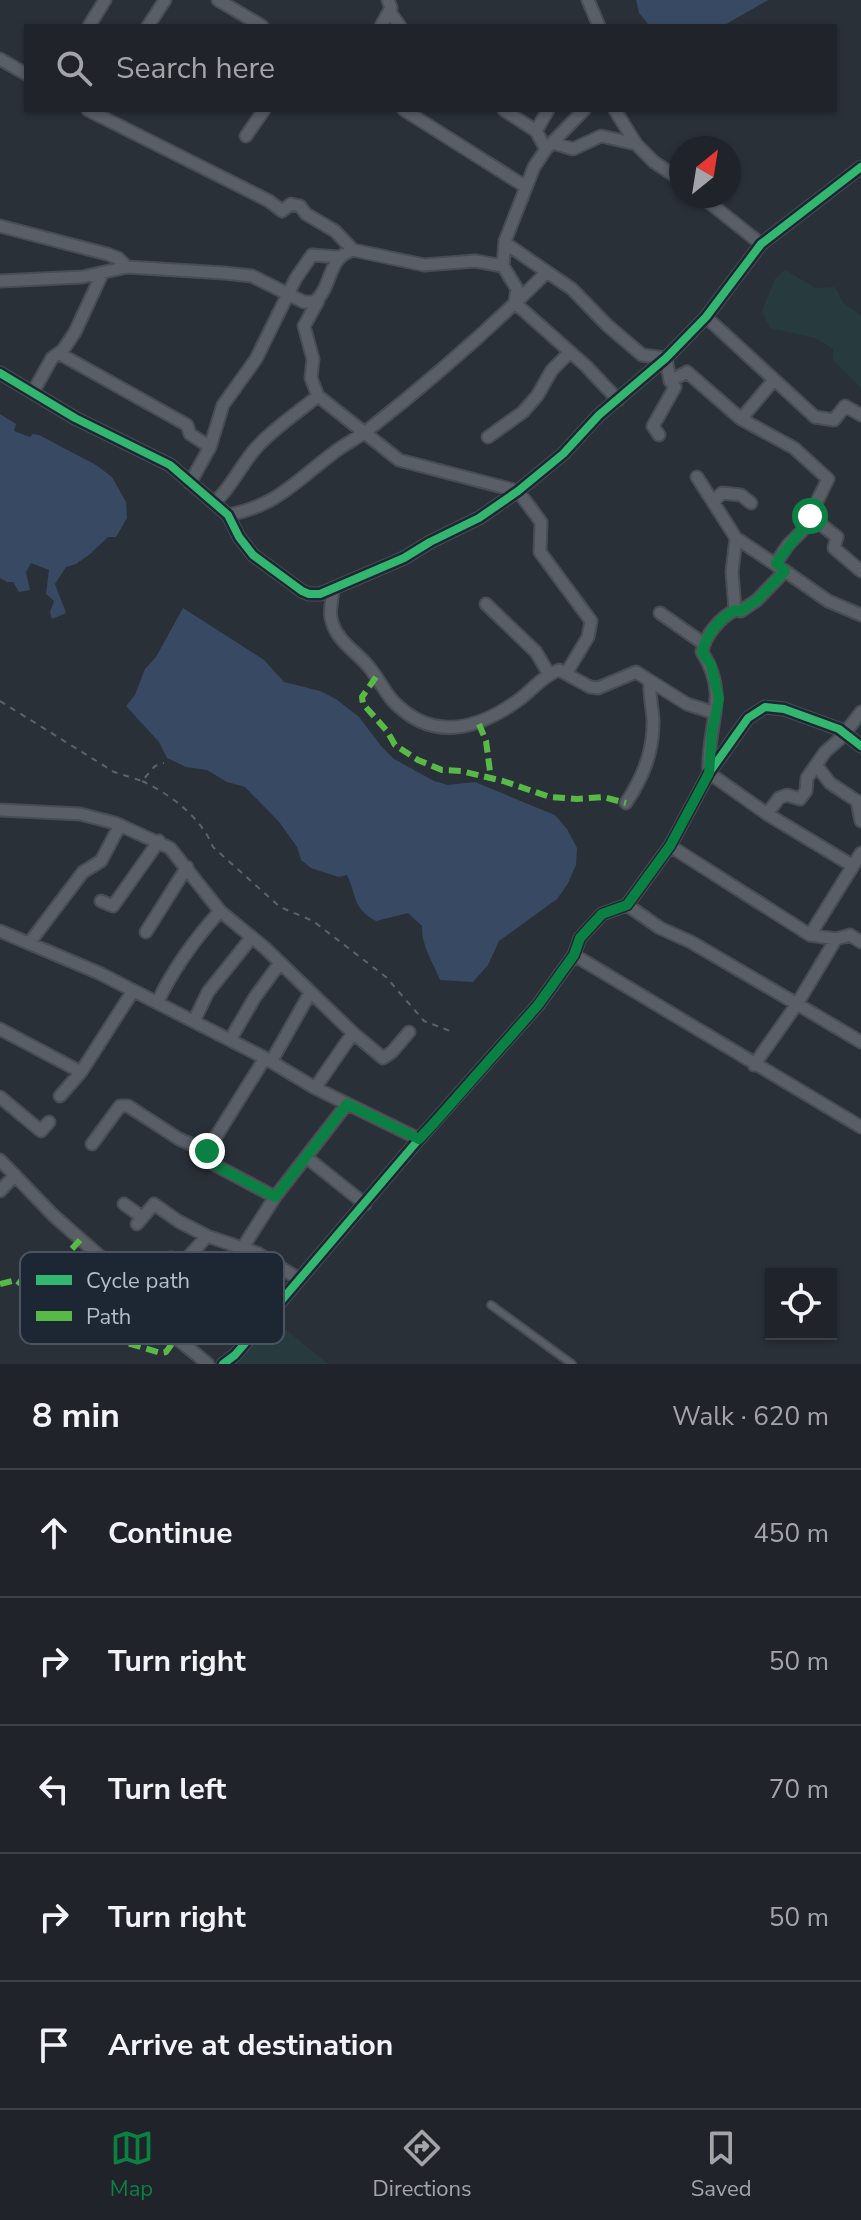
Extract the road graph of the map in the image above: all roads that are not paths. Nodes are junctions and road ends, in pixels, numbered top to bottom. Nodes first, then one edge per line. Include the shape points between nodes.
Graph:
1 (105, 0) edge
2 (165, 0) edge
3 (218, 0) edge
4 (588, 0) edge
5 (389, 6) edge
6 (90, 24) edge
7 (149, 24) edge
8 (259, 24) edge
9 (399, 24) edge
10 (597, 24) edge
11 (0, 59) edge
12 (24, 73) edge
13 (92, 112) edge
14 (263, 112) edge
15 (408, 112) edge
16 (507, 112) edge
17 (547, 112) edge
18 (582, 112) edge
19 (616, 112) edge
20 (536, 131) junction
21 (246, 136) dead end
22 (636, 144) junction
23 (549, 146) junction
24 (861, 167) edge
25 (669, 172) edge
26 (526, 187) junction
27 (716, 208) edge
28 (0, 226) edge
29 (505, 243) junction
30 (761, 244) junction
31 (353, 250) junction
32 (338, 257) junction
33 (503, 266) junction
34 (127, 267) junction
35 (547, 272) junction
36 (102, 274) junction
37 (0, 281) edge
38 (290, 293) junction
39 (318, 301) junction
40 (515, 303) junction
41 (706, 317) junction
42 (570, 352) junction
43 (60, 354) junction
44 (666, 358) junction
45 (0, 373) edge
46 (670, 381) junction
47 (773, 381) junction
48 (33, 392) junction
49 (318, 396) junction
50 (618, 400) junction
51 (861, 415) edge
52 (741, 419) junction
53 (364, 433) junction
54 (659, 435) dead end
55 (488, 437) dead end
56 (210, 447) junction
57 (697, 477) dead end
58 (190, 483) junction
59 (518, 491) junction
60 (713, 502) junction
61 (214, 503) junction
62 (751, 503) dead end
63 (228, 515) junction
64 (810, 516) junction
65 (736, 538) junction
66 (780, 567) junction
67 (861, 571) edge
68 (333, 588) junction
69 (486, 604) dead end
70 (735, 610) junction
71 (859, 611) edge
72 (660, 613) dead end
73 (704, 644) junction
74 (567, 672) junction
75 (549, 674) junction
76 (650, 681) junction
77 (861, 712) edge
78 (715, 713) junction
79 (845, 733) junction
80 (861, 746) edge
81 (816, 765) junction
82 (709, 773) junction
83 (626, 803) dead end
84 (0, 810) edge
85 (767, 814) junction
86 (861, 821) edge
87 (120, 825) junction
88 (159, 841) junction
89 (670, 846) junction
90 (861, 853) edge
91 (853, 866) junction
92 (187, 867) junction
93 (101, 901) dead end
94 (627, 905) junction
95 (220, 911) junction
96 (0, 931) edge
97 (146, 932) dead end
98 (810, 935) junction
99 (252, 937) junction
100 (836, 939) junction
101 (30, 942) junction
102 (861, 942) edge
103 (574, 955) junction
104 (280, 963) junction
105 (133, 991) junction
106 (310, 993) junction
107 (157, 1003) junction
108 (797, 1004) junction
109 (194, 1021) junction
110 (0, 1029) edge
111 (409, 1032) dead end
112 (353, 1033) junction
113 (230, 1040) junction
114 (861, 1042) edge
115 (268, 1060) junction
116 (754, 1065) junction
117 (81, 1072) junction
118 (315, 1088) junction
119 (60, 1096) dead end
120 (0, 1097) edge
121 (347, 1104) junction
122 (49, 1122) dead end
123 (861, 1127) edge
124 (419, 1139) junction
125 (92, 1144) dead end
126 (207, 1151) junction
127 (306, 1157) junction
128 (0, 1160) edge
129 (15, 1175) junction
130 (0, 1191) edge
131 (275, 1197) junction
132 (124, 1204) dead end
133 (365, 1204) junction
134 (207, 1236) junction
135 (245, 1248) junction
136 (94, 1252) edge
137 (193, 1252) edge
138 (242, 1252) edge
139 (252, 1252) edge
140 (284, 1270) edge
141 (299, 1279) junction
142 (284, 1297) edge
143 (491, 1305) dead end
144 (184, 1344) edge
145 (244, 1344) edge
146 (208, 1364) edge
147 (223, 1364) edge
148 (572, 1364) edge

1 - 6 street
2 - 7 street
3 - 8 street
4 - 10 street
5 - 9 street
11 - 12 street
13 - 31 street via 282,211 291,204 300,206
14 - 21 street
15 - 26 street
16 - 20 street
17 - 20 street
18 - 23 street
19 - 22 street
20 - 23 street
22 - 23 street via 601,136 573,149
22 - 25 street
23 - 26 street
24 - 30 street
26 - 29 street
27 - 30 street
28 - 34 street via 107,254
29 - 33 street
29 - 35 street
30 - 41 street
31 - 32 street
31 - 33 street via 424,265 475,261
32 - 38 street via 312,255
32 - 39 street
33 - 40 street via 517,289
34 - 36 street
34 - 38 street via 252,276
35 - 40 street
35 - 44 street via 642,355
36 - 37 street
36 - 43 street
38 - 39 street via 304,302
38 - 56 street via 256,359 223,405
39 - 49 street via 304,326
40 - 42 street
40 - 53 street
41 - 44 street
41 - 47 street
42 - 50 street
42 - 55 street via 523,412
43 - 48 street via 52,358
43 - 56 street via 187,425 190,434
44 - 46 street
44 - 50 street
45 - 48 street
46 - 52 street via 687,372
46 - 54 street via 675,387 653,426
47 - 51 street via 815,417 834,420 845,406
47 - 52 street
48 - 58 street via 157,458
49 - 53 street
49 - 61 street via 265,438
50 - 59 street
52 - 64 street via 794,448 828,479
53 - 59 street via 409,464
53 - 63 street via 265,505
56 - 58 street
57 - 60 street
58 - 61 street
59 - 68 street via 465,527
59 - 74 street via 541,522 540,552 591,621 588,637
60 - 62 street via 722,493 741,495
60 - 65 street
61 - 63 street
63 - 68 street via 253,555 302,591 320,594
64 - 66 street via 788,545
64 - 67 street via 837,537 834,548
65 - 66 street
65 - 70 street
66 - 70 street via 757,600
66 - 71 street via 828,601
68 - 75 street via 330,615 339,636 395,703 427,723 458,729 479,724
69 - 75 street via 536,652
70 - 73 street
72 - 73 street
73 - 78 street via 702,652 711,665 719,699
74 - 75 street
74 - 76 street via 598,688 636,672
76 - 78 street via 687,704
76 - 83 street via 653,720 647,766
77 - 79 street
78 - 82 street
79 - 80 street
79 - 81 street
79 - 82 street via 765,707 748,718
81 - 85 street via 800,799 779,798
81 - 86 street via 830,783 857,801
82 - 85 street
82 - 89 street
84 - 87 street via 80,814
85 - 91 street
87 - 88 street
87 - 101 street via 101,861 83,872
88 - 92 street
88 - 93 street via 113,906
89 - 94 street
89 - 98 street
90 - 91 street
91 - 98 street
92 - 95 street
92 - 97 street
94 - 103 street via 602,914 580,938
94 - 108 street
95 - 99 street
95 - 107 street via 195,938
96 - 101 street
98 - 100 street
99 - 104 street
99 - 109 street via 208,992
100 - 102 street via 850,935
100 - 108 street
101 - 105 street
103 - 116 street
103 - 124 street via 538,1005
104 - 106 street
104 - 113 street
105 - 107 street
105 - 117 street
106 - 112 street
106 - 115 street
107 - 109 street
108 - 114 street
108 - 116 street
109 - 113 street
110 - 117 street
111 - 112 street via 383,1058
112 - 118 street
113 - 115 street
115 - 118 street
115 - 126 street
116 - 123 street
117 - 119 street
118 - 121 street
120 - 122 street via 41,1131
121 - 124 street
121 - 127 street
124 - 133 street
125 - 126 street via 123,1105
126 - 131 street via 215,1165
127 - 131 street
127 - 133 street
128 - 129 street
129 - 130 street
129 - 136 street
131 - 135 street
132 - 134 street via 140,1220 154,1204
133 - 141 street
134 - 135 street
134 - 137 street
135 - 138 street
135 - 139 street
140 - 141 street
141 - 142 street
143 - 148 lane
144 - 146 street
145 - 147 street

